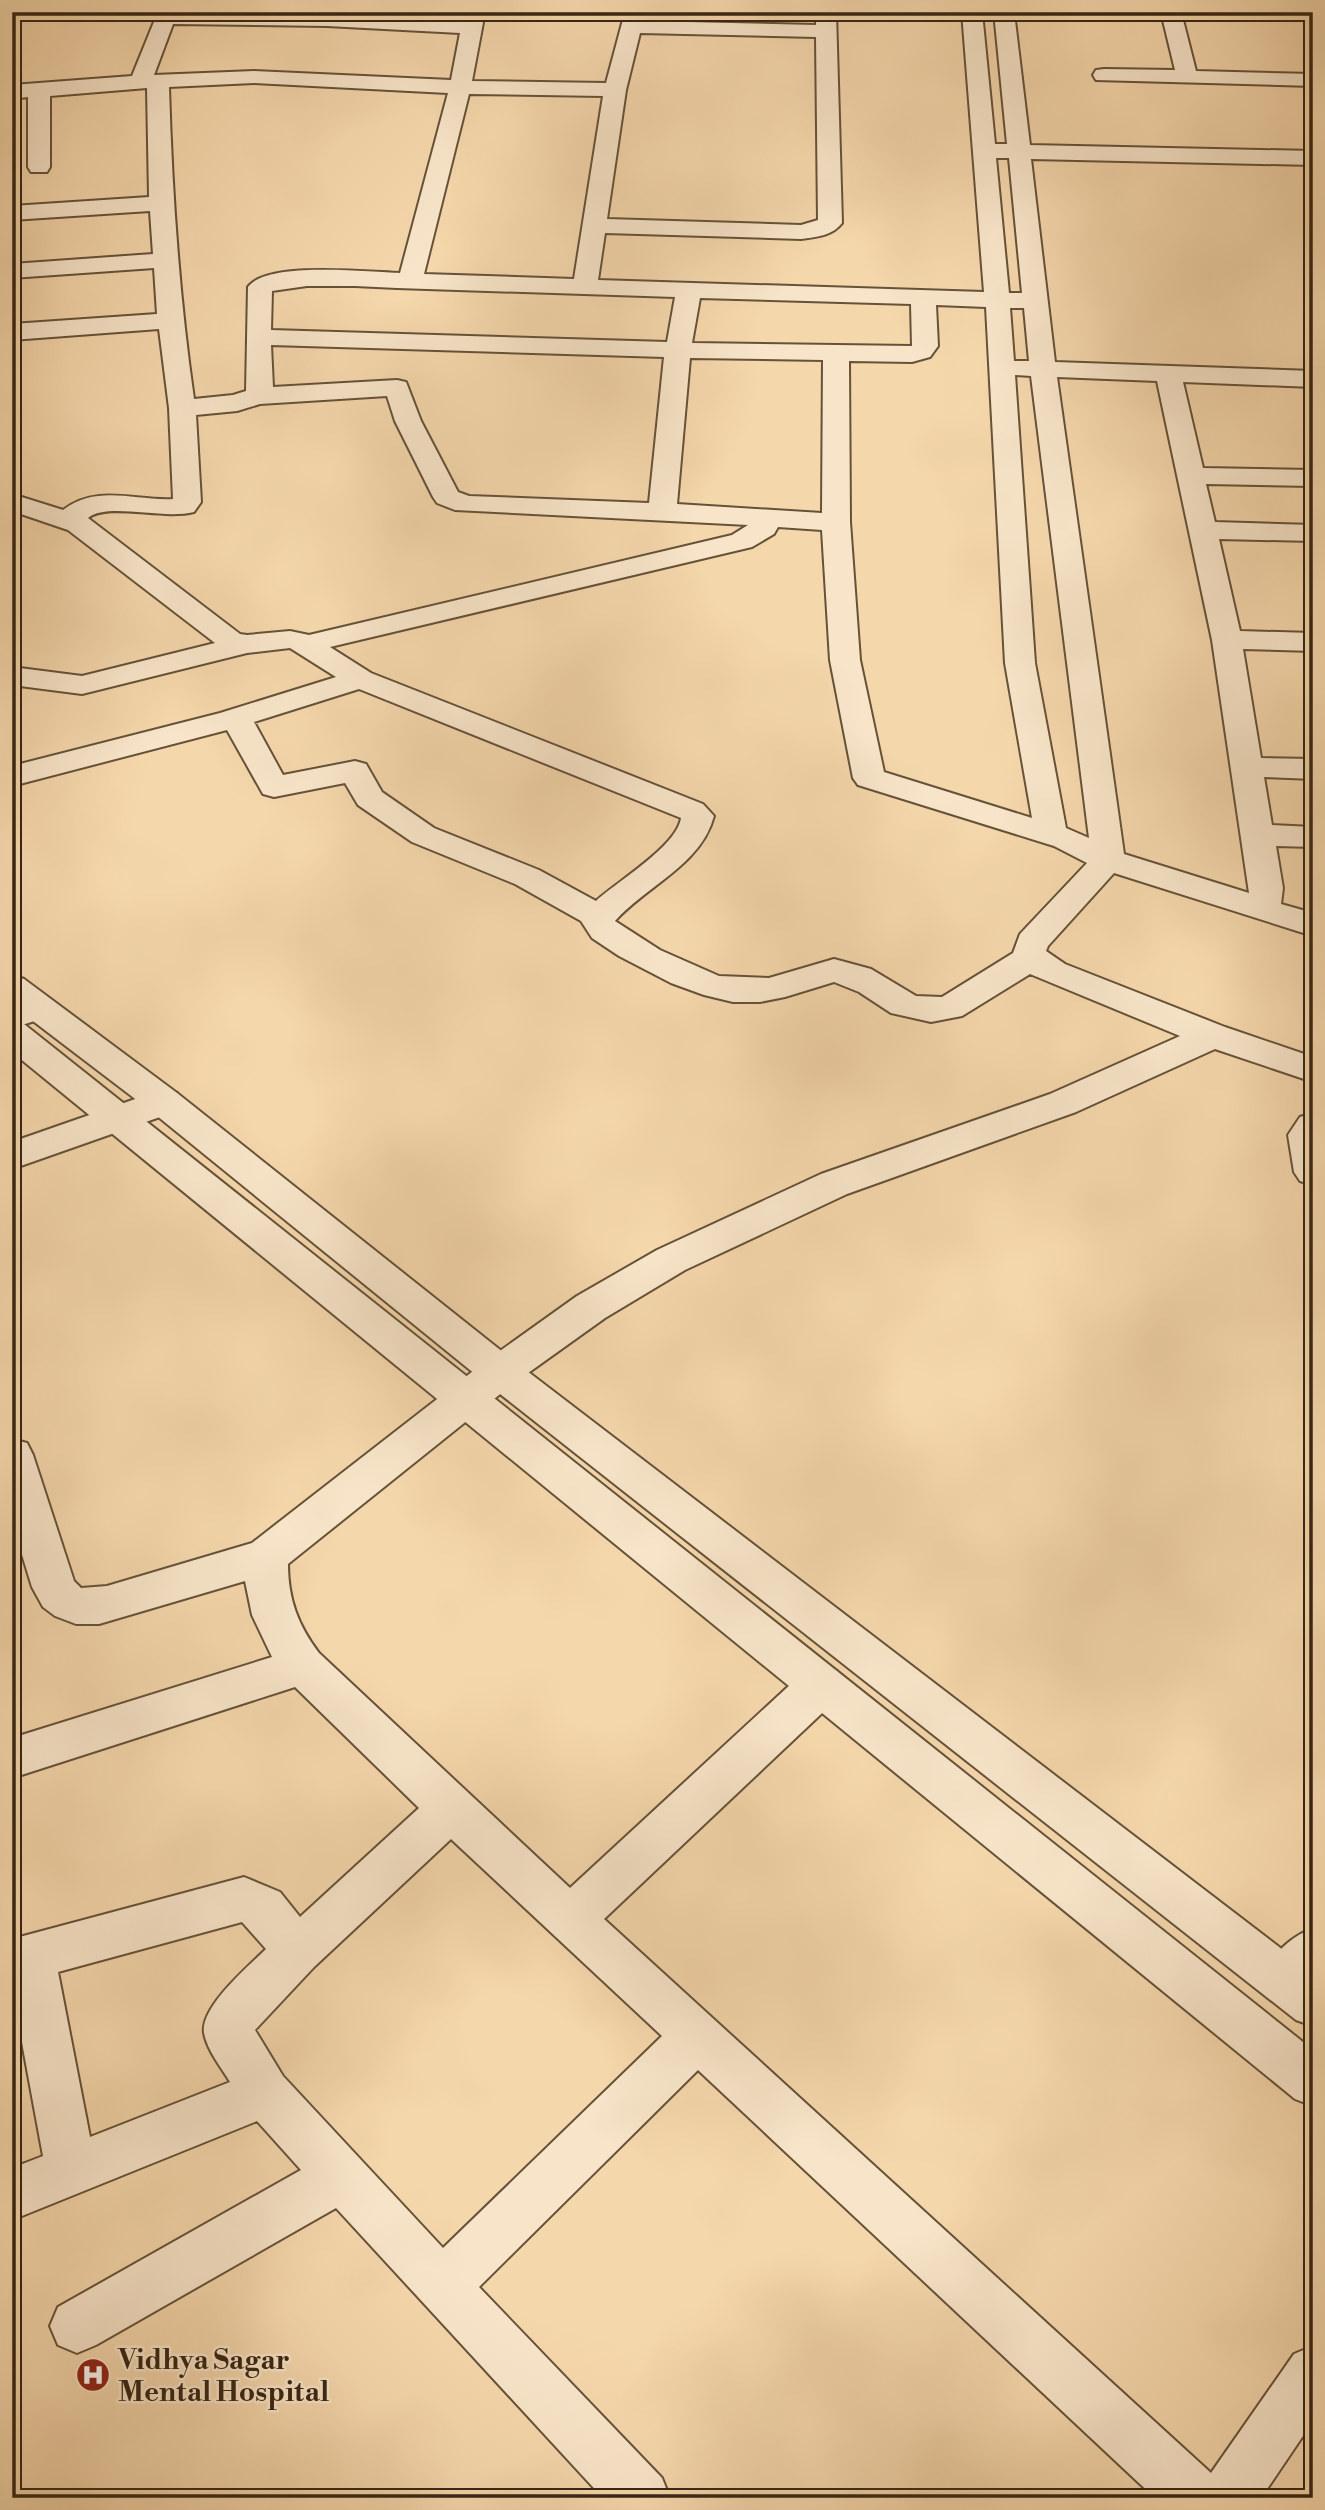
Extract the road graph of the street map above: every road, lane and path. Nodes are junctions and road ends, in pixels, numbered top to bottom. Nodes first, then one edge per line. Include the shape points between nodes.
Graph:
1 (972, 12) edge
2 (1004, 12) edge
3 (1171, 12) edge
4 (166, 15) edge
5 (329, 16) edge
6 (473, 20) edge
7 (634, 20) edge
8 (826, 21) edge
9 (1104, 75) dead end
10 (1187, 77) junction
11 (1313, 80) edge
12 (150, 81) junction
13 (460, 87) junction
14 (39, 90) junction
15 (615, 90) junction
16 (12, 92) edge
17 (983, 157) junction
18 (1019, 158) junction
19 (1313, 158) edge
20 (39, 167) dead end
21 (1313, 170) edge
22 (161, 203) junction
23 (12, 213) edge
24 (594, 226) junction
25 (166, 260) junction
26 (12, 271) edge
27 (410, 281) junction
28 (585, 285) junction
29 (689, 289) junction
30 (923, 296) junction
31 (995, 299) junction
32 (1035, 301) junction
33 (170, 321) junction
34 (12, 331) edge
35 (258, 337) junction
36 (678, 350) junction
37 (836, 353) junction
38 (1002, 368) junction
39 (1043, 369) junction
40 (1168, 373) junction
41 (1313, 379) edge
42 (257, 396) junction
43 (182, 408) junction
44 (1191, 475) junction
45 (1313, 478) edge
46 (12, 502) edge
47 (662, 512) junction
48 (765, 518) junction
49 (836, 522) junction
50 (74, 523) junction
51 (1203, 530) junction
52 (1313, 533) edge
53 (1227, 640) junction
54 (1313, 642) edge
55 (307, 644) junction
56 (244, 645) junction
57 (12, 676) edge
58 (360, 679) junction
59 (236, 718) junction
60 (1247, 767) junction
61 (1313, 769) edge
62 (12, 776) edge
63 (1258, 835) junction
64 (1051, 836) junction
65 (1313, 837) edge
66 (1108, 860) junction
67 (1264, 910) junction
68 (600, 917) junction
69 (1313, 925) edge
70 (1032, 957) junction
71 (19, 1011) edge
72 (1213, 1036) junction
73 (1313, 1070) edge
74 (164, 1102) junction
75 (119, 1118) junction
76 (1313, 1126) edge
77 (12, 1156) edge
78 (1313, 1172) edge
79 (483, 1385) junction
80 (12, 1455) edge
81 (266, 1557) junction
82 (303, 1666) junction
83 (821, 1685) junction
84 (12, 1758) edge
85 (451, 1809) junction
86 (570, 1919) junction
87 (298, 1951) junction
88 (22, 1960) edge
89 (1303, 1979) edge
90 (697, 2036) junction
91 (1313, 2082) edge
92 (265, 2093) junction
93 (71, 2170) junction
94 (342, 2176) junction
95 (12, 2193) edge
96 (442, 2286) junction
97 (77, 2326) dead end
98 (1313, 2373) edge
99 (642, 2498) edge
100 (1197, 2498) edge
101 (1227, 2498) edge

1 - 17 street
2 - 18 street
3 - 10 street
4 - 5 street
4 - 12 street
5 - 6 street
6 - 13 street
7 - 8 street
7 - 15 street
8 - 24 street via 830,223 800,232
9 - 10 street
10 - 11 street
12 - 13 street via 282,78
12 - 14 street
12 - 22 street
13 - 15 street
13 - 27 street
14 - 16 street
14 - 20 street
15 - 24 street
17 - 18 street
17 - 31 street
18 - 19 street
18 - 21 street
18 - 32 street
22 - 23 street
22 - 25 street
24 - 28 street
25 - 26 street
25 - 33 street
27 - 28 street
27 - 35 street via 286,278 264,283 260,287
28 - 29 street
29 - 30 street
29 - 36 street
30 - 31 street
30 - 37 street via 925,346 921,352
31 - 32 street
31 - 38 street
32 - 39 street
33 - 34 street
33 - 43 street
35 - 36 street
35 - 42 street
36 - 37 street
36 - 47 street
37 - 49 street
38 - 39 street
38 - 64 street via 1020,663
39 - 40 street
39 - 66 street
40 - 41 street
40 - 44 street
42 - 43 street via 237,403
42 - 47 street via 397,388 447,497 482,505
43 - 50 street via 184,506 113,500 77,511 70,517
44 - 45 street
44 - 51 street
46 - 50 street
47 - 48 street
48 - 49 street
48 - 55 street via 764,528 742,541
49 - 64 street via 845,660 869,778
50 - 56 street via 230,640
51 - 52 street
51 - 53 street
53 - 54 street
53 - 60 street
55 - 56 street via 292,639
55 - 58 street
56 - 57 street via 82,685
58 - 59 street
58 - 68 street via 681,806 698,817 693,832
59 - 62 street
59 - 68 street via 274,787 355,771 369,798 423,835 527,877
60 - 61 street
60 - 63 street
63 - 65 street
63 - 67 street via 1266,888
64 - 66 street
66 - 67 street
66 - 70 street via 1032,942
67 - 69 street
68 - 70 street via 597,922 610,936 709,985 778,988 832,970 862,978 920,1012 950,1008
70 - 72 street via 1053,972
71 - 74 street
71 - 75 street
72 - 73 street
72 - 79 street via 1063,1103 834,1184 745,1223 591,1307
74 - 75 street
74 - 79 street
75 - 77 street
75 - 79 street
76 - 78 street via 1306,1135
79 - 81 street
79 - 83 street
79 - 89 street
80 - 81 street via 54,1587 73,1606 107,1604
81 - 82 street via 273,1612 283,1640
82 - 84 street
82 - 85 street
83 - 86 street
83 - 91 street
85 - 86 street
85 - 87 street
86 - 90 street
87 - 88 street via 262,1908 244,1899
87 - 92 street via 229,2026 233,2043
88 - 93 street
90 - 96 street
90 - 100 street
92 - 93 street
92 - 94 street
93 - 95 street
94 - 96 street
94 - 97 street
96 - 99 street
98 - 101 street

